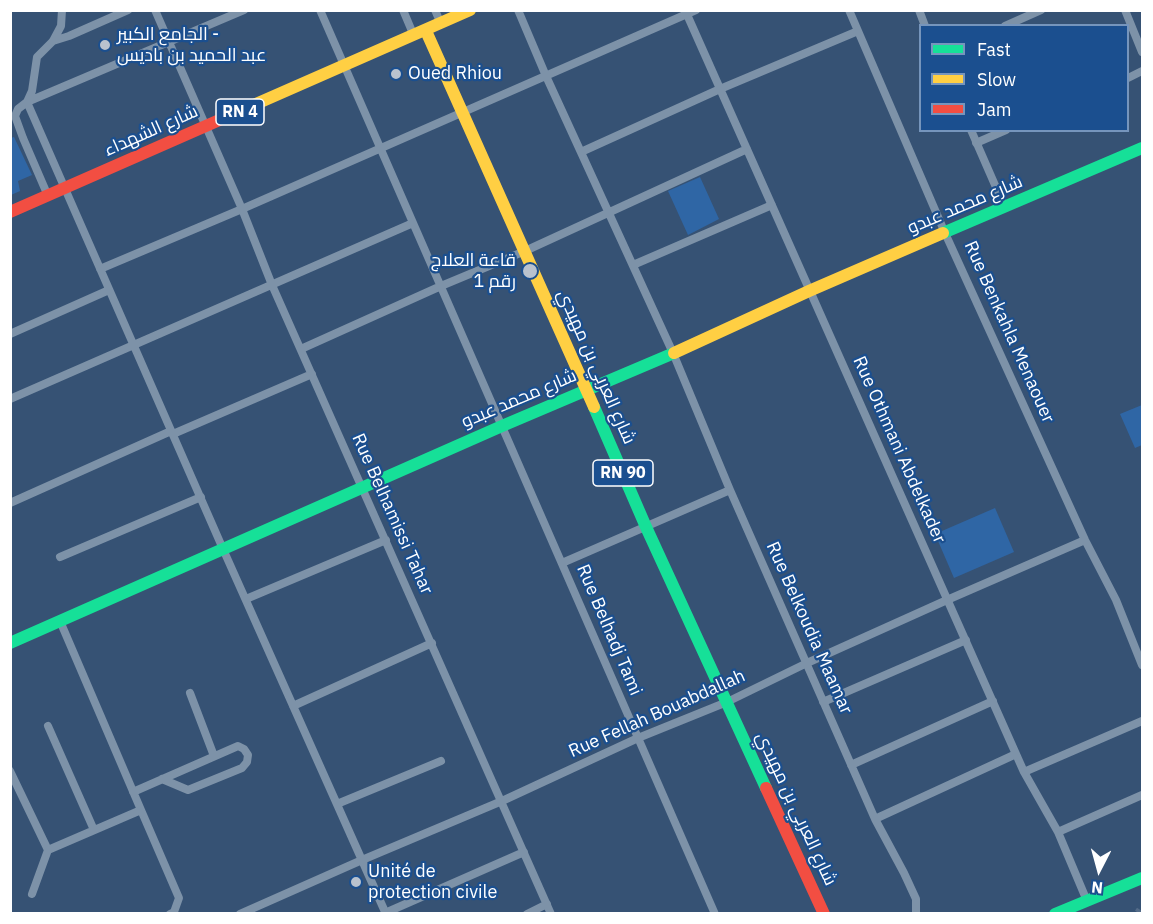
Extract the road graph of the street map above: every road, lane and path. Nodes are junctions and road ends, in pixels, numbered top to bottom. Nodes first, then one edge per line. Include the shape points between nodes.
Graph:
1 (62, 10) edge
2 (128, 10) edge
3 (155, 10) edge
4 (244, 10) edge
5 (320, 10) edge
6 (403, 10) edge
7 (435, 10) edge
8 (470, 10) edge
9 (518, 10) edge
10 (696, 10) edge
11 (849, 10) edge
12 (1041, 10) edge
13 (1125, 10) edge
14 (686, 13) edge
15 (441, 24) junction
16 (1010, 24) edge
17 (426, 31) junction
18 (858, 31) junction
19 (414, 36) junction
20 (53, 42) junction
21 (170, 43) junction
22 (1143, 52) edge
23 (344, 66) junction
24 (1143, 71) edge
25 (546, 75) junction
26 (1129, 78) edge
27 (720, 89) junction
28 (27, 102) junction
29 (463, 112) junction
30 (207, 126) junction
31 (972, 132) edge
32 (1002, 132) edge
33 (976, 144) junction
34 (380, 148) junction
35 (1143, 148) edge
36 (747, 149) junction
37 (581, 152) junction
38 (64, 188) junction
39 (48, 196) junction
40 (772, 205) junction
41 (1005, 208) junction
42 (242, 209) junction
43 (10, 212) edge
44 (609, 212) junction
45 (413, 223) junction
46 (945, 232) junction
47 (525, 251) junction
48 (633, 265) junction
49 (100, 269) junction
50 (272, 285) junction
51 (441, 286) junction
52 (109, 290) junction
53 (809, 291) junction
54 (10, 334) edge
55 (133, 345) junction
56 (301, 349) junction
57 (673, 353) junction
58 (312, 374) junction
59 (587, 390) junction
60 (10, 399) edge
61 (502, 426) junction
62 (172, 433) junction
63 (363, 488) junction
64 (730, 490) junction
65 (201, 498) junction
66 (10, 503) edge
67 (646, 527) junction
68 (386, 540) junction
69 (1085, 540) junction
70 (223, 549) junction
71 (60, 557) dead end
72 (562, 563) junction
73 (246, 599) junction
74 (947, 600) junction
75 (60, 621) junction
76 (966, 640) junction
77 (10, 643) edge
78 (432, 643) junction
79 (807, 663) junction
80 (1143, 665) edge
81 (190, 693) dead end
82 (993, 701) junction
83 (727, 702) junction
84 (823, 702) junction
85 (293, 706) junction
86 (1143, 721) edge
87 (48, 726) dead end
88 (638, 738) junction
89 (1017, 754) junction
90 (214, 756) junction
91 (441, 761) dead end
92 (851, 765) junction
93 (10, 771) edge
94 (1024, 772) junction
95 (162, 779) junction
96 (133, 792) junction
97 (1143, 795) edge
98 (502, 801) junction
99 (337, 804) junction
100 (141, 810) junction
101 (875, 819) junction
102 (94, 830) junction
103 (1058, 832) junction
104 (48, 850) junction
105 (524, 852) junction
106 (362, 860) junction
107 (1143, 878) edge
108 (33, 894) dead end
109 (1088, 901) junction
110 (547, 904) junction
111 (386, 913) edge
112 (170, 914) edge
113 (240, 914) edge
114 (527, 914) edge
115 (551, 914) edge
116 (715, 914) edge
117 (824, 914) edge
118 (916, 914) edge
119 (1055, 914) edge

1 - 20 street via 61,26
2 - 20 street
3 - 21 street, Rue Belhamissi Tahar
4 - 21 street
5 - 23 street, Rue Belhadj Tami
6 - 19 street
7 - 15 street
8 - 15 main road, شارع الشهداء / RN 4
9 - 25 street, Rue Belkoudia Maamar
10 - 14 street
11 - 18 street, Rue Benkahla Menaouer
12 - 16 street
13 - 22 street
14 - 25 street
14 - 27 street, Rue Othmani Abdelkader
15 - 17 main road, شارع الشهداء / RN 4
17 - 19 main road, شارع الشهداء / RN 4
17 - 29 main road, شارع العربي بن مهيدي / RN 90
18 - 27 street
18 - 46 street, Rue Benkahla Menaouer
19 - 23 main road, شارع الشهداء / RN 4
20 - 28 street via 37,57
21 - 28 street
21 - 30 street, Rue Belhamissi Tahar
23 - 30 main road, شارع الشهداء / RN 4
23 - 34 street, Rue Belhadj Tami
24 - 26 street
25 - 29 street
25 - 37 street, Rue Belkoudia Maamar
27 - 36 street, Rue Othmani Abdelkader
27 - 37 street
28 - 38 street
28 - 39 street via 15,116
29 - 34 street
29 - 47 main road, شارع العربي بن مهيدي / RN 90
30 - 38 main road, شارع الشهداء / RN 4
30 - 42 street, Rue Belhamissi Tahar
31 - 33 street
32 - 33 street
33 - 41 street
34 - 42 street
34 - 45 street, Rue Belhadj Tami
35 - 41 main road, شارع محمد عبدو
36 - 40 street, Rue Othmani Abdelkader
36 - 44 street
37 - 44 street, Rue Belkoudia Maamar
38 - 39 main road, شارع الشهداء / RN 4
38 - 49 street
39 - 43 main road, شارع الشهداء / RN 4
40 - 48 street
40 - 53 street, Rue Othmani Abdelkader
41 - 46 main road, شارع محمد عبدو
42 - 49 street
42 - 50 street, Rue Belhamissi Tahar
44 - 47 street
44 - 48 street, Rue Belkoudia Maamar
45 - 50 street
45 - 51 street, Rue Belhadj Tami
46 - 53 main road, شارع محمد عبدو
46 - 69 street, Rue Benkahla Menaouer
47 - 51 street
47 - 59 main road, شارع العربي بن مهيدي / RN 90
48 - 57 street, Rue Belkoudia Maamar
49 - 52 street
50 - 55 street
50 - 56 street, Rue Belhamissi Tahar
51 - 56 street
51 - 61 street, Rue Belhadj Tami
52 - 54 street
52 - 55 street
53 - 57 main road, شارع محمد عبدو
53 - 74 street, Rue Othmani Abdelkader
55 - 60 street
55 - 62 street
56 - 58 street, Rue Belhamissi Tahar
57 - 59 main road, شارع محمد عبدو
57 - 64 street, Rue Belkoudia Maamar
58 - 62 street
58 - 63 street, Rue Belhamissi Tahar
59 - 61 main road, شارع محمد عبدو
59 - 67 main road, شارع العربي بن مهيدي / RN 90
61 - 63 main road, شارع محمد عبدو
61 - 72 street, Rue Belhadj Tami
62 - 65 street
62 - 66 street
63 - 68 street, Rue Belhamissi Tahar
63 - 70 main road, شارع محمد عبدو
64 - 67 street
64 - 79 street, Rue Belkoudia Maamar
65 - 70 street
65 - 71 street
67 - 72 street
67 - 83 main road, شارع العربي بن مهيدي / RN 90
68 - 73 street
68 - 78 street, Rue Belhamissi Tahar
69 - 74 street, Rue Fellah Bouabdallah
69 - 80 street, Rue Benkahla Menaouer
70 - 73 street
70 - 75 main road, شارع محمد عبدو
72 - 88 street, Rue Belhadj Tami
73 - 85 street
74 - 76 street, Rue Othmani Abdelkader
74 - 79 street, Rue Fellah Bouabdallah
75 - 77 main road, شارع محمد عبدو
75 - 96 street
76 - 82 street, Rue Othmani Abdelkader
76 - 84 street
78 - 85 street
78 - 98 street, Rue Belhamissi Tahar
79 - 83 street, Rue Fellah Bouabdallah
79 - 84 street, Rue Belkoudia Maamar
81 - 90 street
82 - 89 street, Rue Othmani Abdelkader
82 - 92 street
83 - 88 street, Rue Fellah Bouabdallah
83 - 117 main road, شارع العربي بن مهيدي / RN 90
84 - 92 street, Rue Belkoudia Maamar
85 - 99 street
86 - 94 street
87 - 102 street
88 - 98 street, Rue Fellah Bouabdallah
88 - 116 street, Rue Belhadj Tami
89 - 94 street, Rue Othmani Abdelkader
89 - 101 street
90 - 95 street
90 - 95 street via 238,746 248,755 242,768 188,790
91 - 99 street
92 - 101 street, Rue Belkoudia Maamar
93 - 104 street
94 - 103 street, Rue Othmani Abdelkader
95 - 96 street
96 - 100 street
97 - 103 street
98 - 105 street, Rue Belhamissi Tahar
98 - 106 street, Rue Fellah Bouabdallah
99 - 106 street
100 - 102 street
100 - 112 street via 179,898
101 - 118 street, Rue Belkoudia Maamar via 916,899
102 - 104 street
103 - 109 street, Rue Othmani Abdelkader
104 - 108 street
105 - 110 street, Rue Belhamissi Tahar
105 - 111 street
106 - 111 street
106 - 113 street, Rue Fellah Bouabdallah
107 - 109 main road
109 - 119 main road
110 - 114 street
110 - 115 street, Rue Belhamissi Tahar

